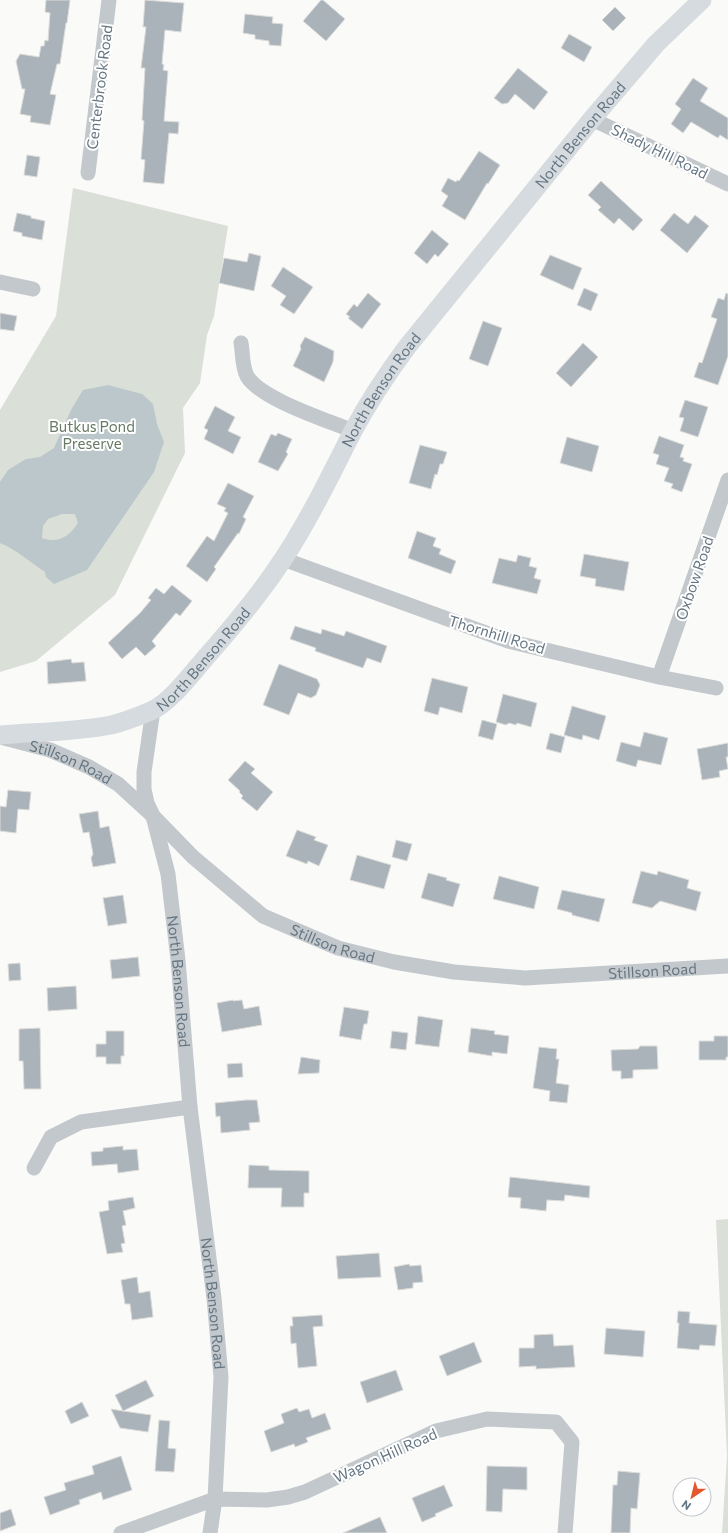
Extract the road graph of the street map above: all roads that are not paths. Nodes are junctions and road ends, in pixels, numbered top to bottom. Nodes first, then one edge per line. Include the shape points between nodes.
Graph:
1 (110, 0) edge
2 (702, 0) edge
3 (592, 119) junction
4 (88, 173) dead end
5 (728, 184) edge
6 (0, 282) edge
7 (34, 289) dead end
8 (242, 343) dead end
9 (353, 431) junction
10 (728, 480) edge
11 (283, 559) junction
12 (659, 677) junction
13 (716, 688) dead end
14 (153, 710) junction
15 (0, 736) edge
16 (153, 816) junction
17 (728, 966) edge
18 (190, 1107) junction
19 (34, 1168) dead end
20 (215, 1499) junction
21 (122, 1533) edge
22 (210, 1533) edge
23 (565, 1533) edge

1 - 4 street, Centerbrook Road
2 - 3 main road, North Benson Road via 656,44
3 - 5 street, Shady Hill Road
3 - 9 main road, North Benson Road via 407,347 382,382
6 - 7 street
8 - 9 street via 247,376 260,390
9 - 11 main road, North Benson Road via 319,499
10 - 12 street, Oxbow Road
11 - 12 street, Thornhill Road via 508,641
11 - 14 main road, North Benson Road via 248,608 194,671 165,702
12 - 13 street, Thornhill Road
14 - 15 main road, Stillson Road via 113,725 84,730
14 - 16 street, North Benson Road via 144,772 144,789
15 - 16 street, Stillson Road via 50,750 89,767 118,784
16 - 17 street, Stillson Road via 193,856 263,916 338,948 394,962 454,972 525,978
16 - 18 street, North Benson Road via 168,874
18 - 19 street via 81,1122 51,1137
18 - 20 street, North Benson Road via 214,1298 221,1378
20 - 21 street
20 - 22 street, North Benson Road
20 - 23 street, Wagon Hill Road via 268,1500 305,1492 436,1430 487,1419 556,1422 572,1442

